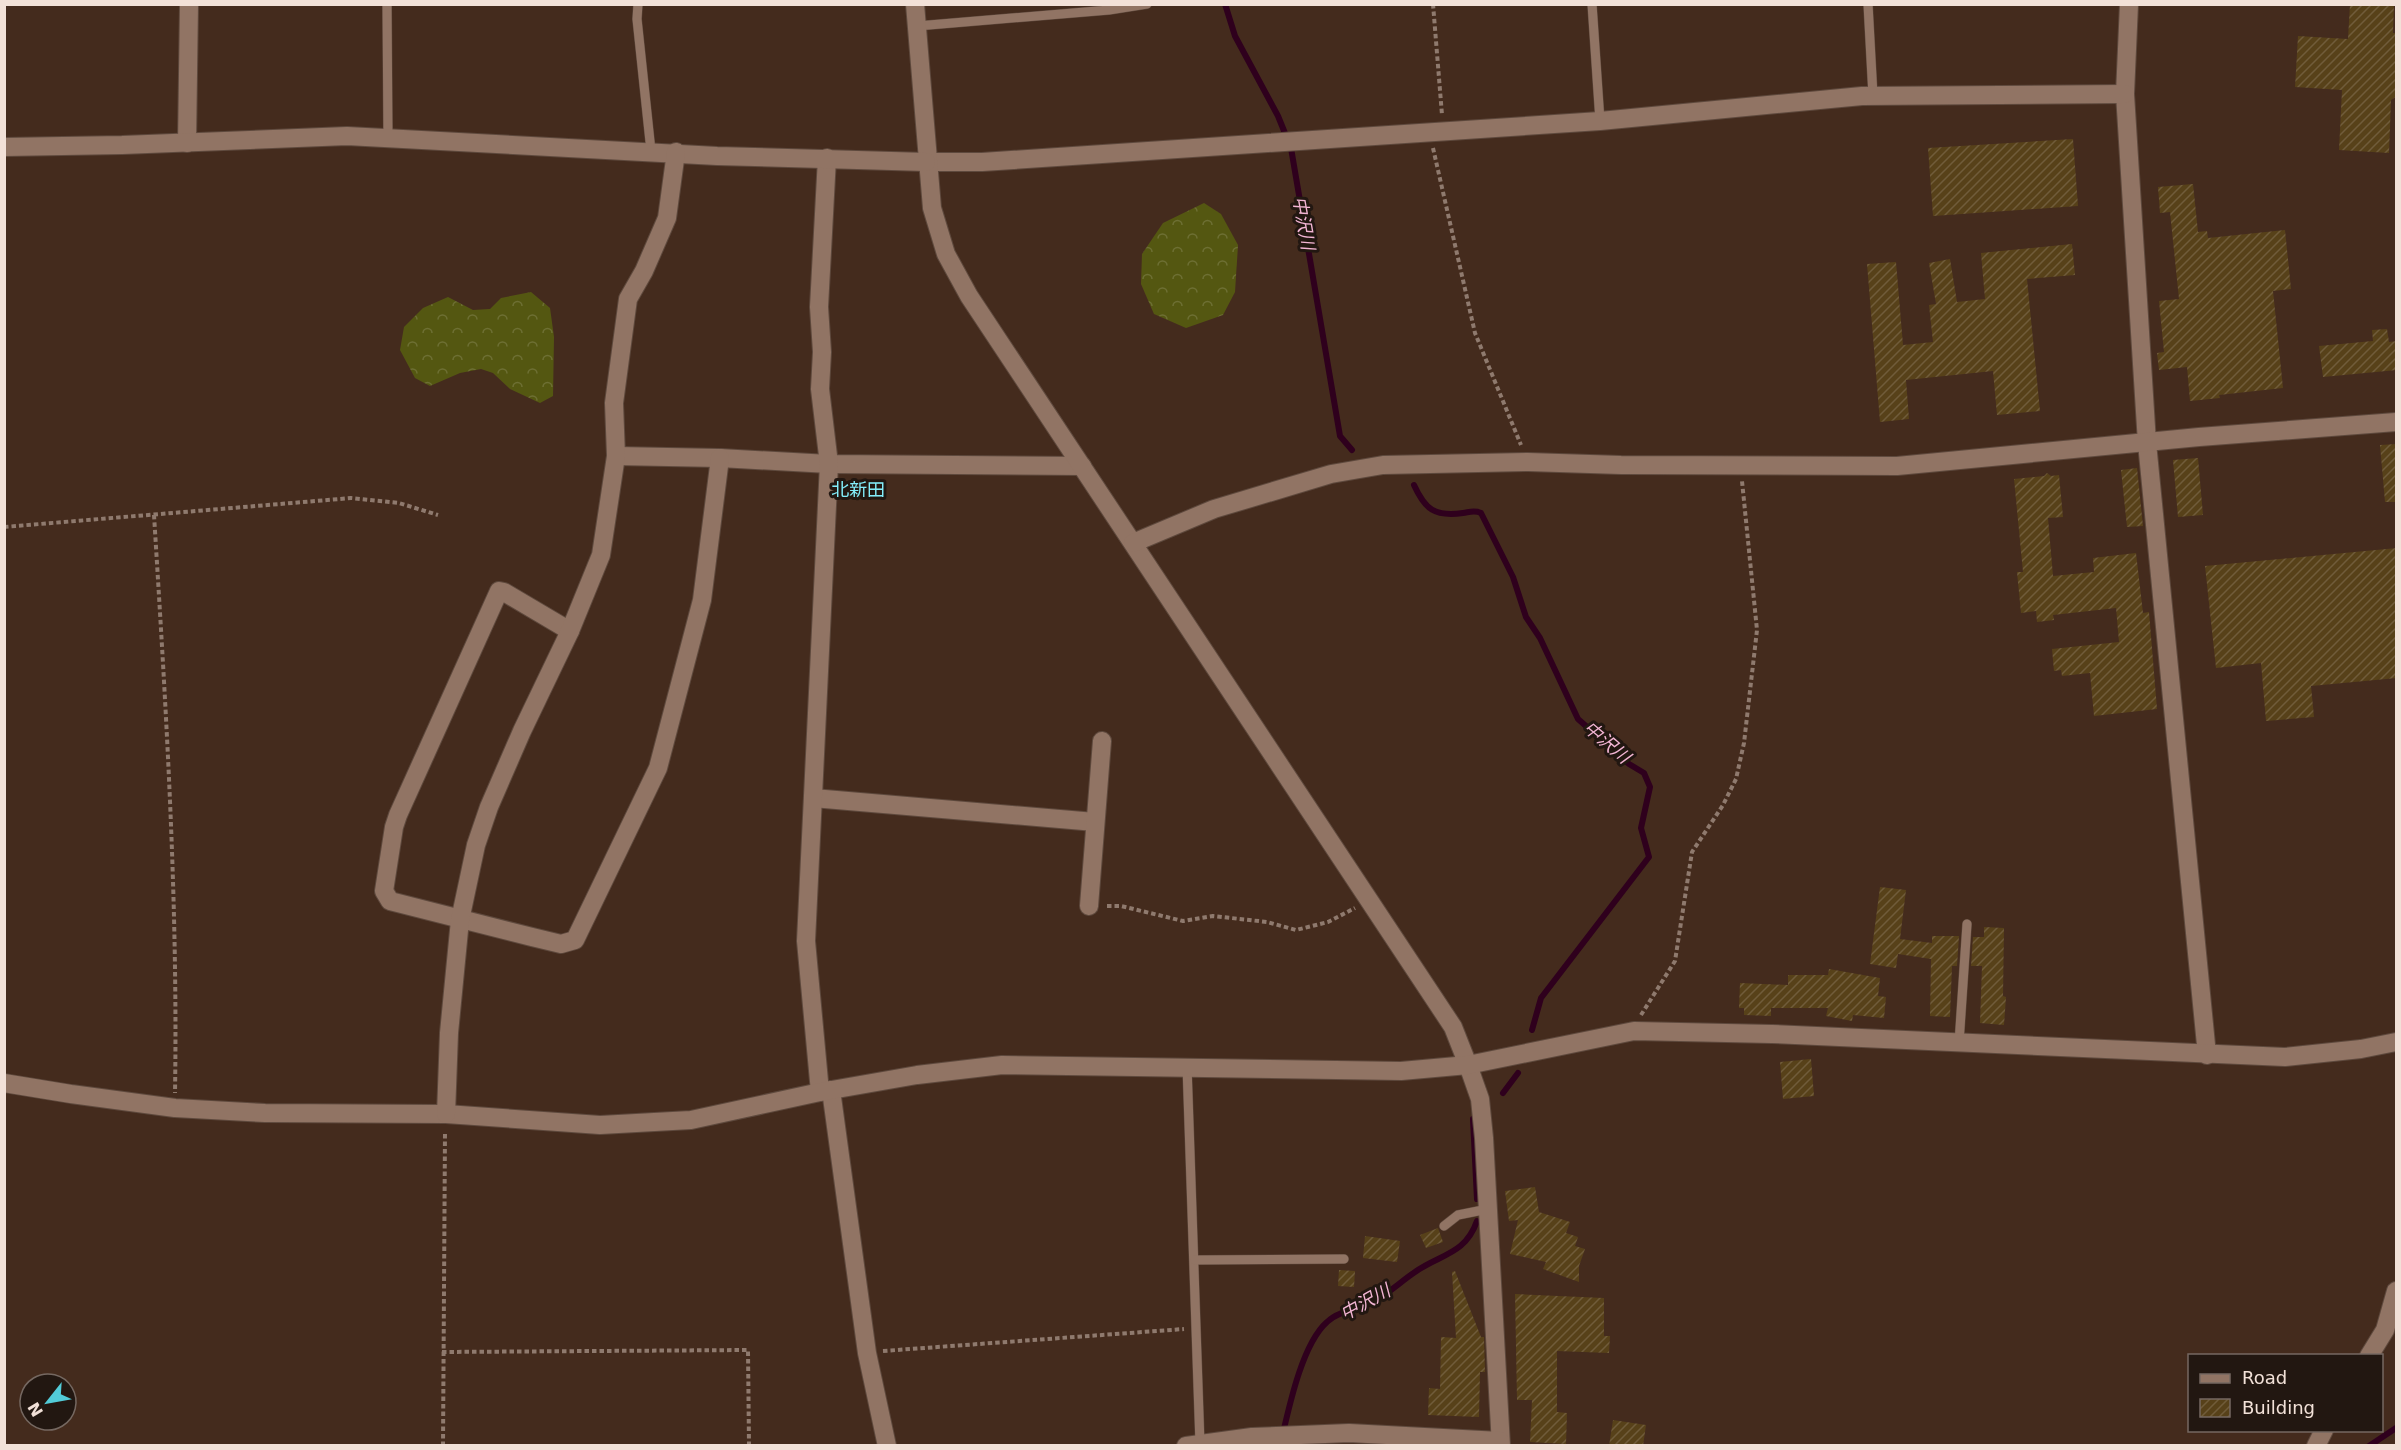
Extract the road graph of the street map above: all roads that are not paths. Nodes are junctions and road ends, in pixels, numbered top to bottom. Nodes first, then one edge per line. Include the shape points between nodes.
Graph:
1 (189, 4) edge
2 (387, 4) edge
3 (638, 4) edge
4 (915, 4) edge
5 (1147, 4) edge
6 (1592, 4) edge
7 (1868, 4) edge
8 (2129, 4) edge
9 (917, 26) junction
10 (2125, 94) junction
11 (1873, 96) junction
12 (1600, 121) junction
13 (388, 138) junction
14 (187, 143) junction
15 (4, 147) edge
16 (651, 151) junction
17 (676, 152) junction
18 (827, 158) junction
19 (926, 162) junction
20 (2397, 422) edge
21 (2147, 443) junction
22 (616, 456) junction
23 (720, 458) junction
24 (829, 464) junction
25 (1082, 466) junction
26 (1133, 543) junction
27 (570, 631) junction
28 (1102, 741) dead end
29 (813, 798) junction
30 (1095, 822) junction
31 (1089, 906) road end
32 (460, 920) junction
33 (1967, 924) dead end
34 (2397, 1042) edge
35 (1959, 1043) junction
36 (2206, 1055) junction
37 (1468, 1065) junction
38 (1187, 1066) junction
39 (4, 1083) edge
40 (825, 1091) junction
41 (446, 1114) junction
42 (1488, 1209) junction
43 (1444, 1226) dead end
44 (1344, 1259) dead end
45 (1195, 1260) junction
46 (2397, 1291) edge
47 (2370, 1354) edge
48 (2323, 1432) edge
49 (1500, 1443) edge
50 (1193, 1445) edge
51 (887, 1446) edge
52 (2316, 1446) edge

1 - 14 street
2 - 13 lane
3 - 16 lane
4 - 9 street
5 - 9 lane
6 - 12 lane
7 - 11 lane
8 - 10 street
9 - 19 street
10 - 11 street
10 - 21 street
11 - 12 street
12 - 19 street via 982,162
13 - 14 street via 347,136
13 - 16 street
14 - 15 street
16 - 17 street
17 - 18 street
17 - 22 street via 667,218 628,299 614,403
18 - 19 street
18 - 24 street via 819,307 820,389
19 - 25 street via 932,208 946,254 969,296
20 - 21 street
21 - 26 street via 1897,466 1528,462 1383,465 1331,474 1214,509
21 - 36 street
22 - 23 street
22 - 27 street via 601,555
23 - 24 street
23 - 32 street via 702,600 658,768 575,940 561,944
24 - 25 street
24 - 29 street
25 - 26 street
26 - 37 street via 1453,1027
27 - 32 street via 489,807 476,845
27 - 32 street via 499,591 398,815 384,891 390,901
28 - 30 street
29 - 30 street
29 - 40 street via 806,941
30 - 31 street
32 - 41 street
33 - 35 lane
34 - 36 street via 2285,1057
35 - 36 street
35 - 37 street via 1634,1031
37 - 38 street via 1401,1071
37 - 42 street via 1480,1099
38 - 40 street via 1002,1065
38 - 45 lane
39 - 41 street via 175,1108 265,1113
40 - 41 street via 691,1120 600,1125
40 - 51 street via 867,1353
42 - 43 lane via 1458,1215
42 - 49 street
44 - 45 lane
45 - 50 lane
46 - 47 street via 2385,1330
48 - 52 street
49 - 50 street via 1303,1433

